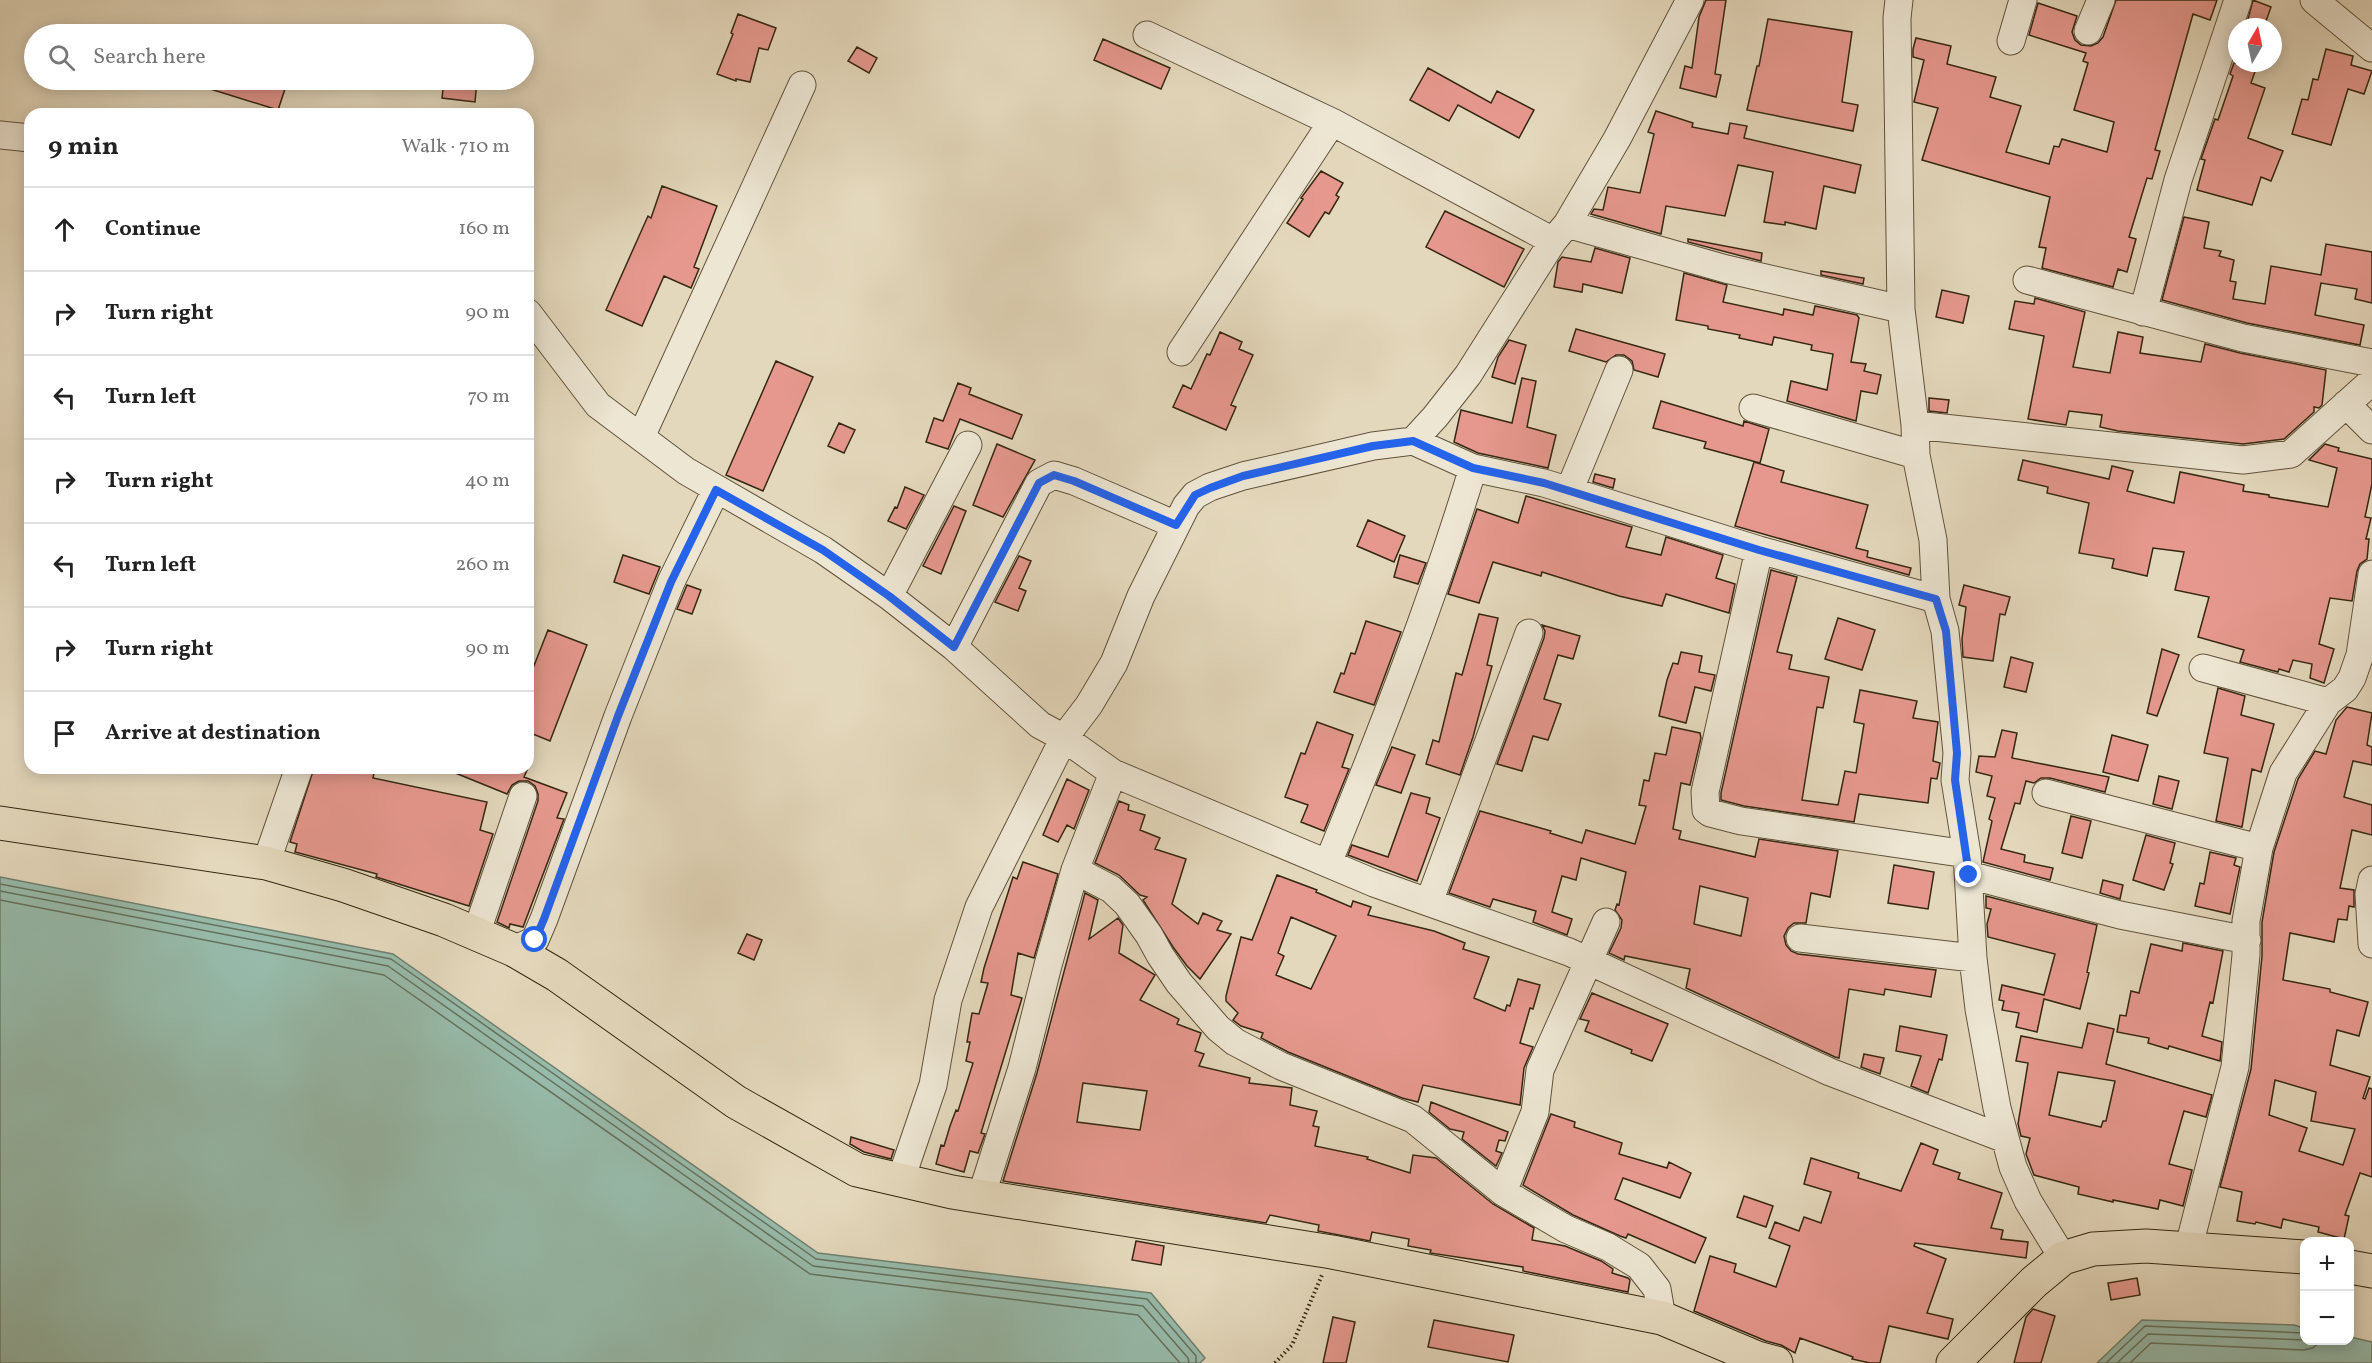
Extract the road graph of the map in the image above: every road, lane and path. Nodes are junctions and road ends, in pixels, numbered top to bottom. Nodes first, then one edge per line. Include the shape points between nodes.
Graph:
1 (1690, 0) edge
2 (1899, 0) edge
3 (2023, 0) edge
4 (2101, 0) edge
5 (2238, 0) edge
6 (2314, 0) edge
7 (2088, 30) dead end
8 (1147, 35) dead end
9 (2011, 41) dead end
10 (2372, 48) edge
11 (802, 85) dead end
12 (1332, 122) junction
13 (0, 135) edge
14 (24, 137) edge
15 (1560, 232) junction
16 (2026, 280) dead end
17 (1901, 309) junction
18 (2143, 312) junction
19 (534, 321) edge
20 (1181, 352) dead end
21 (2372, 363) edge
22 (1619, 370) dead end
23 (2372, 381) edge
24 (2346, 404) junction
25 (1753, 408) dead end
26 (1915, 425) junction
27 (2372, 430) edge
28 (641, 437) junction
29 (1413, 441) junction
30 (968, 445) dead end
31 (1916, 455) junction
32 (1473, 468) junction
33 (716, 490) junction
34 (1569, 491) junction
35 (1176, 525) junction
36 (1759, 550) junction
37 (2372, 574) edge
38 (889, 596) junction
39 (1936, 599) junction
40 (1529, 633) dead end
41 (954, 647) junction
42 (2204, 669) dead end
43 (2328, 702) junction
44 (1064, 738) junction
45 (1113, 773) junction
46 (297, 774) edge
47 (2046, 793) dead end
48 (523, 796) dead end
49 (0, 823) edge
50 (2259, 848) junction
51 (266, 863) junction
52 (1328, 863) junction
53 (1968, 865) junction
54 (1075, 870) junction
55 (2372, 880) edge
56 (1429, 902) junction
57 (1606, 922) dead end
58 (476, 934) junction
59 (1800, 938) dead end
60 (2247, 940) junction
61 (2372, 944) edge
62 (514, 950) junction
63 (1973, 958) junction
64 (1587, 961) junction
65 (2006, 1139) junction
66 (900, 1182) junction
67 (1503, 1192) junction
68 (981, 1197) junction
69 (2188, 1250) junction
70 (1332, 1252) junction
71 (2300, 1257) edge
72 (2063, 1258) junction
73 (2354, 1268) edge
74 (2372, 1271) edge
75 (1662, 1318) junction
76 (1275, 1363) edge
77 (1776, 1363) edge
78 (1953, 1363) edge

1 - 15 street via 1617,139
2 - 17 street
3 - 9 street
4 - 7 street
5 - 18 street via 2178,180
6 - 10 street
8 - 12 street
11 - 28 street
12 - 15 street
12 - 20 street
13 - 14 street
15 - 17 street
15 - 29 street via 1468,375
16 - 18 street
17 - 26 street
18 - 21 street via 2243,338
19 - 28 street via 598,405
22 - 34 street
23 - 24 street
24 - 26 street via 2291,454 2243,460
24 - 27 street
25 - 31 street
26 - 31 street
28 - 33 street
29 - 32 street
29 - 35 street via 1373,446 1243,476 1195,495
30 - 38 street
31 - 39 street via 1933,540
32 - 34 street
32 - 52 street via 1443,567
33 - 38 street via 823,550
33 - 62 street via 671,582 535,940
34 - 36 street
35 - 41 street via 1074,481 1054,475 1039,483
35 - 44 street via 1113,663
36 - 39 street
36 - 53 street via 1704,792 1706,810 1741,821
37 - 43 street via 2360,655 2352,678
38 - 41 street
39 - 53 street via 1946,631 1957,753 1955,780
40 - 56 street
41 - 44 street via 1041,725
42 - 43 street
43 - 50 street via 2283,773
44 - 45 street
44 - 66 street via 979,907 948,1000 933,1085
45 - 52 street
45 - 54 street
46 - 51 street
47 - 50 street
48 - 58 street
49 - 51 main road
50 - 60 street via 2246,921
51 - 58 main road via 343,885
52 - 56 street
53 - 60 street via 2120,915
53 - 63 street
54 - 67 street via 1111,889 1127,904 1179,983 1235,1042 1281,1066 1413,1119
54 - 68 street via 1023,1068
55 - 61 street
56 - 64 street
57 - 64 street
58 - 62 main road
59 - 63 street
60 - 69 street via 2235,1066
62 - 66 main road via 557,975 736,1102 857,1170
63 - 65 street via 1997,1108
64 - 65 street via 1830,1072
64 - 67 street via 1540,1070 1535,1112
65 - 72 street via 2028,1201
66 - 68 main road
67 - 75 street via 1639,1266 1657,1290
68 - 70 main road
69 - 71 main road
69 - 72 main road via 2146,1246 2093,1249
70 - 75 main road
70 - 76 path via 1292,1345
72 - 78 main road
73 - 74 main road
75 - 77 main road

